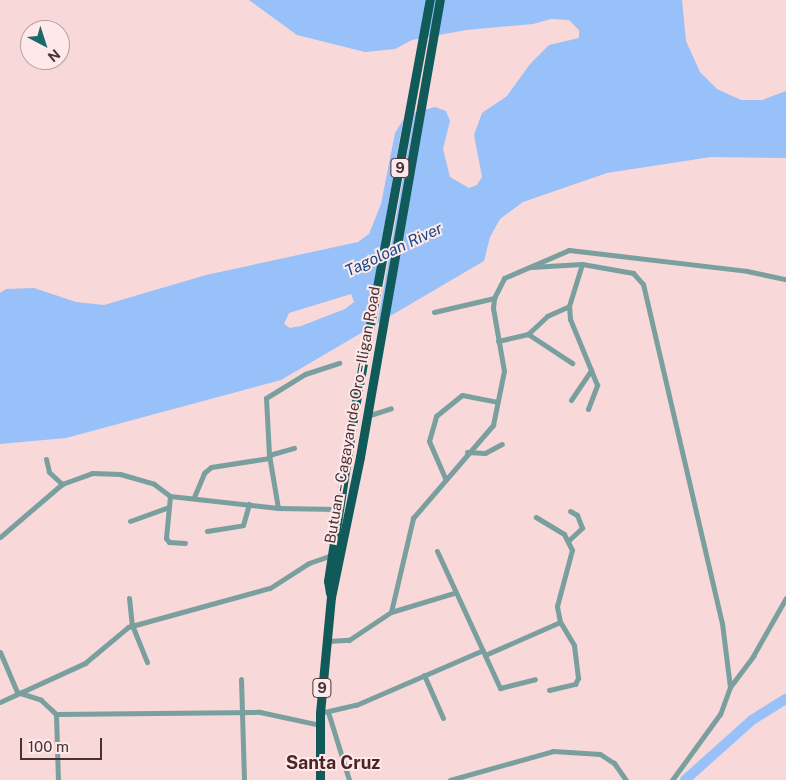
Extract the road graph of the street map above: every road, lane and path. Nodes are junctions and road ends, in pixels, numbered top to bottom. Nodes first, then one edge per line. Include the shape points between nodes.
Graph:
1 (430, 0) edge
2 (440, 0) edge
3 (582, 264) junction
4 (525, 267) junction
5 (786, 279) edge
6 (494, 298) junction
7 (569, 306) junction
8 (434, 312) dead end
9 (528, 334) junction
10 (498, 341) junction
11 (339, 363) dead end
12 (572, 363) dead end
13 (591, 370) junction
14 (571, 400) dead end
15 (497, 402) junction
16 (391, 408) dead end
17 (588, 409) dead end
18 (367, 416) junction
19 (502, 444) dead end
20 (294, 448) dead end
21 (467, 452) junction
22 (269, 456) junction
23 (46, 460) dead end
24 (445, 478) junction
25 (62, 484) junction
26 (170, 496) junction
27 (194, 497) junction
28 (249, 504) junction
29 (169, 507) junction
30 (278, 508) junction
31 (338, 509) junction
32 (570, 511) dead end
33 (536, 517) dead end
34 (130, 521) dead end
35 (207, 531) dead end
36 (0, 537) edge
37 (569, 540) junction
38 (185, 543) dead end
39 (437, 551) dead end
40 (332, 555) junction
41 (454, 593) junction
42 (330, 597) junction
43 (128, 598) dead end
44 (786, 598) edge
45 (391, 612) junction
46 (560, 622) junction
47 (132, 625) junction
48 (326, 641) junction
49 (0, 652) edge
50 (484, 653) junction
51 (147, 662) dead end
52 (424, 675) junction
53 (242, 679) dead end
54 (536, 679) dead end
55 (730, 687) junction
56 (549, 690) dead end
57 (17, 692) junction
58 (0, 702) edge
59 (243, 712) junction
60 (324, 712) junction
61 (56, 714) junction
62 (442, 718) dead end
63 (320, 725) junction
64 (58, 780) edge
65 (244, 780) edge
66 (320, 780) edge
67 (349, 780) edge
68 (450, 780) edge
69 (626, 780) edge
70 (672, 780) edge

1 - 31 highway, Butuan – Cagayan de Oro – Iligan Road / 9
2 - 18 highway, Butuan – Cagayan de Oro – Iligan Road / 9
3 - 4 street
3 - 7 street
3 - 55 street via 633,274 643,284 722,623
4 - 5 street via 569,250 746,271
4 - 6 street via 502,281
6 - 8 street
6 - 10 street
7 - 9 street via 547,316
7 - 13 street via 570,319
9 - 10 street
9 - 12 street
10 - 15 street via 504,371
11 - 22 street via 305,374 269,394 264,402
13 - 14 street
13 - 17 street via 597,385
15 - 21 street via 490,430
15 - 24 street via 462,395 436,416 429,441
16 - 18 street
18 - 42 highway, Butuan – Cagayan de Oro – Iligan Road / 9 via 342,553
19 - 21 street via 485,453
20 - 22 street
21 - 24 street
22 - 27 street via 211,467 204,473
22 - 30 street
23 - 25 street via 49,472
24 - 45 street via 410,524
25 - 26 street via 107,472 154,484
25 - 36 street
26 - 27 street
26 - 29 street
27 - 28 street
28 - 30 street
28 - 35 street via 243,525
29 - 34 street
29 - 38 street via 167,540
30 - 31 street
31 - 40 highway, Butuan – Cagayan de Oro – Iligan Road / 9
32 - 37 street via 577,515 582,528
33 - 37 street
37 - 46 street via 572,550 557,606
39 - 41 street
40 - 42 highway, Butuan – Cagayan de Oro – Iligan Road / 9 via 328,581
40 - 47 street via 309,563 270,588
41 - 45 street
41 - 50 street
42 - 48 highway, Butuan – Cagayan de Oro – Iligan Road / 9
43 - 47 street
44 - 55 street via 753,656
45 - 48 street via 349,640
46 - 50 street
46 - 56 street via 574,645 578,678 575,684
47 - 51 street
47 - 57 street via 85,663
48 - 60 highway, Butuan – Cagayan de Oro – Iligan Road / 9
49 - 57 street
50 - 52 street
50 - 54 street via 502,689
52 - 60 street via 356,705
52 - 62 street
53 - 59 street
55 - 70 street via 720,714
57 - 58 street
57 - 61 street via 41,700
59 - 61 street
59 - 63 street via 260,712
59 - 65 street
60 - 63 highway, Butuan – Cagayan de Oro – Iligan Road / 9
60 - 67 street
61 - 64 street
63 - 66 highway, Butuan – Cagayan de Oro – Iligan Road / 9
68 - 69 street via 553,751 600,754 614,763

